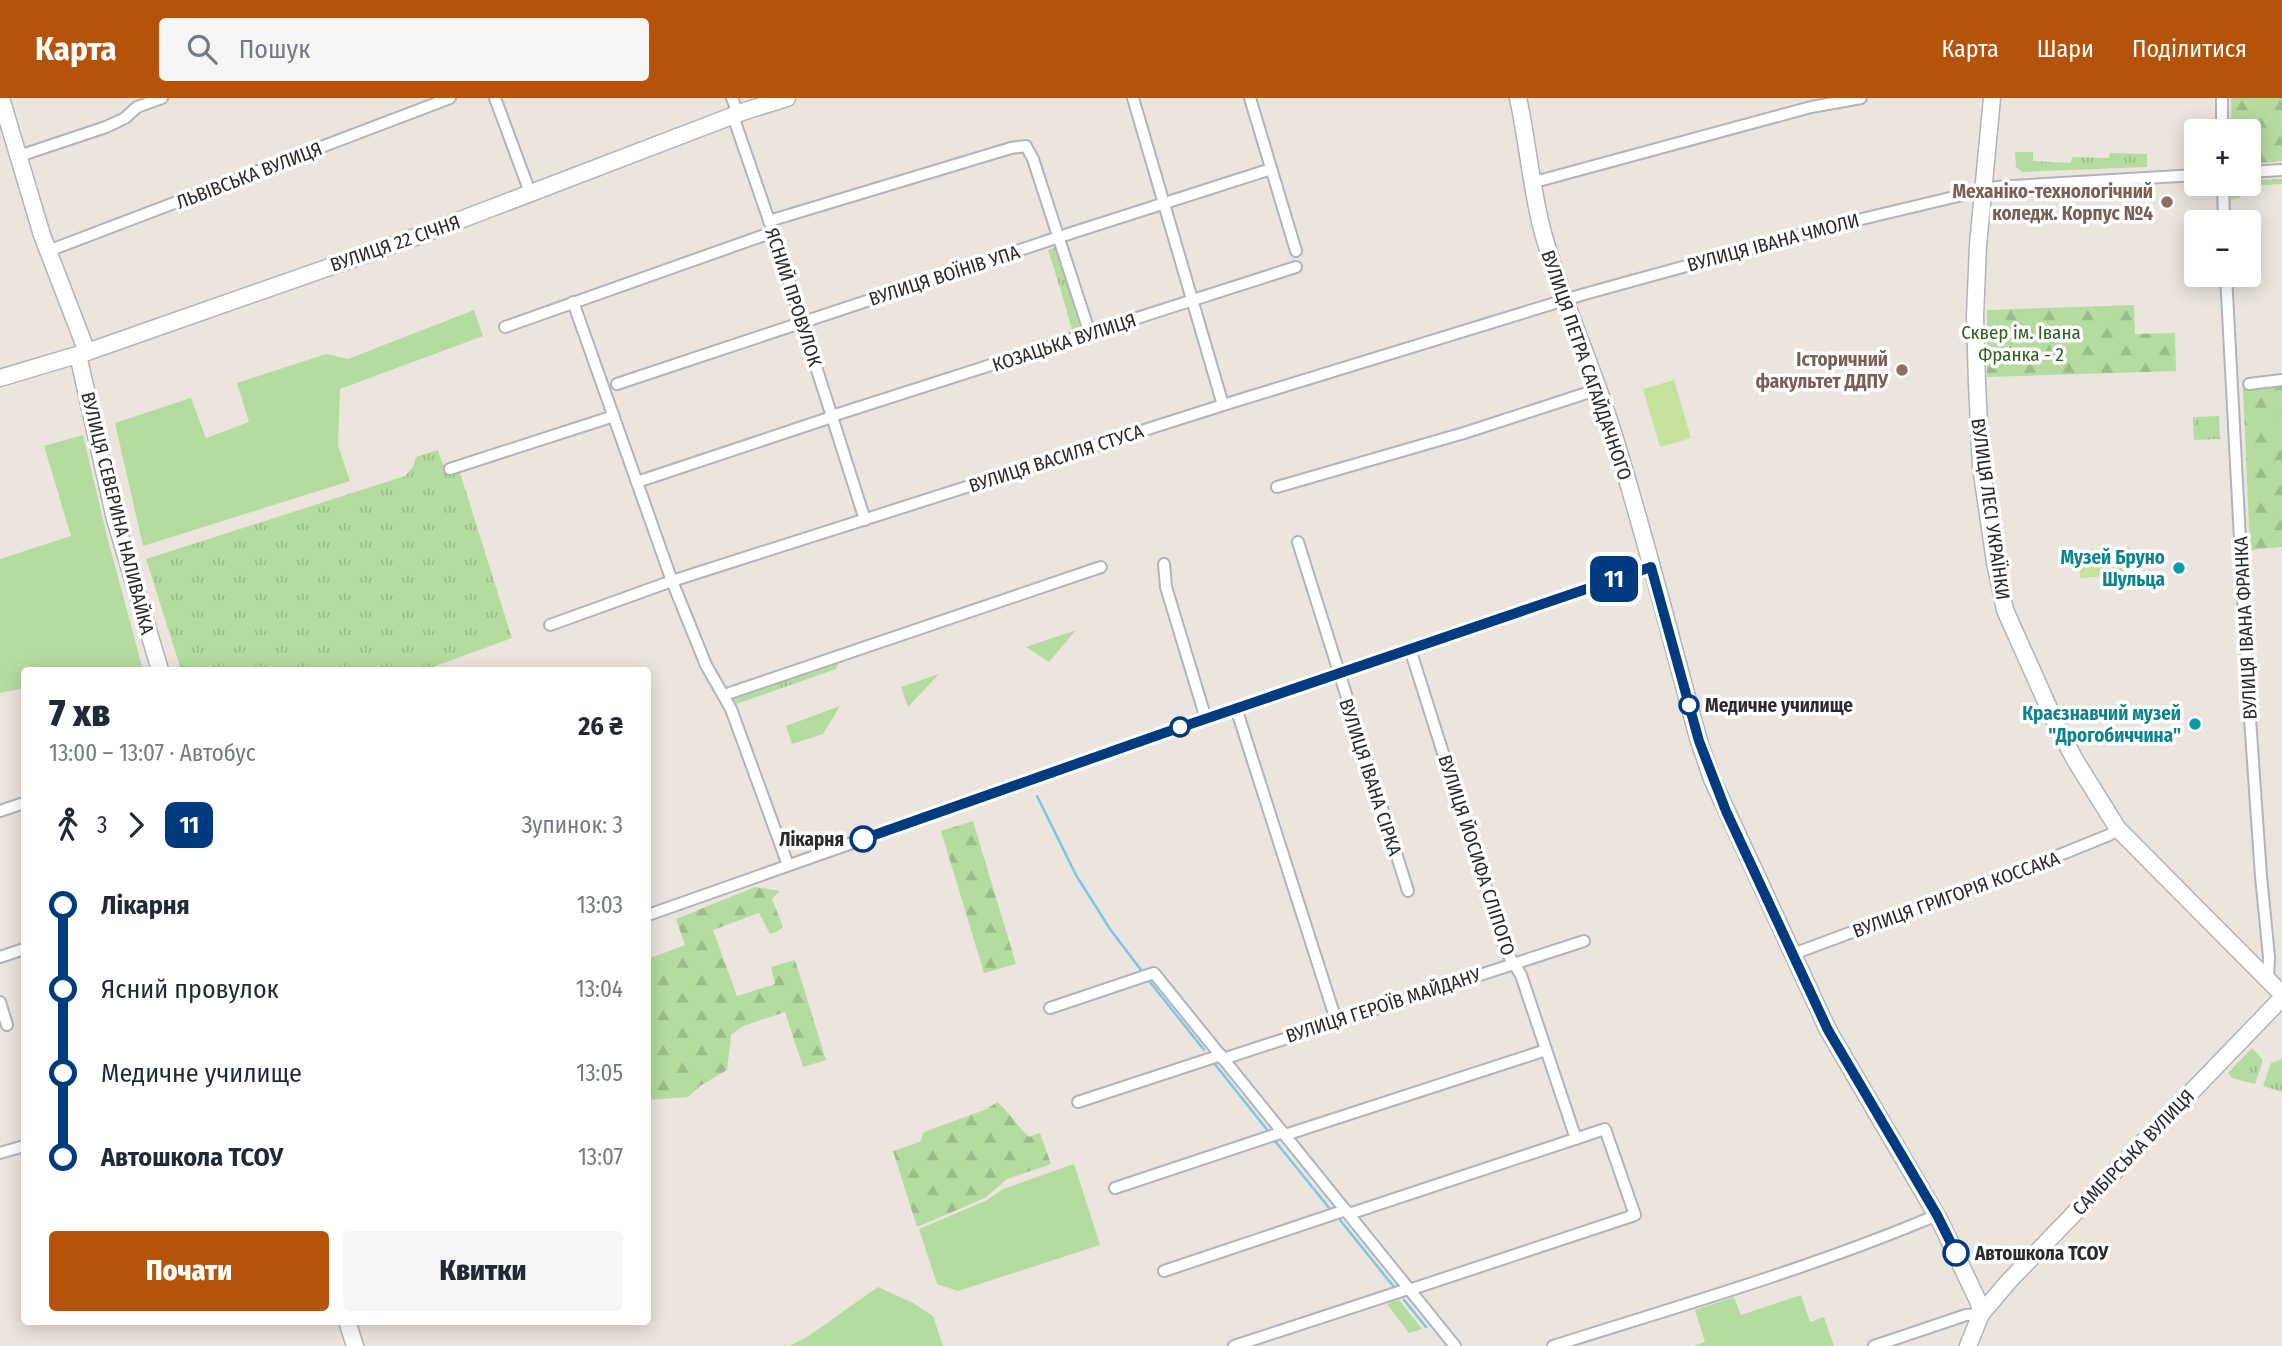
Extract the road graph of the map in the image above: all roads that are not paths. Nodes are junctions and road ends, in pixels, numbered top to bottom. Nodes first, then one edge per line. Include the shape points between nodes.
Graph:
1 (1, 98) edge
2 (162, 98) edge
3 (450, 98) edge
4 (495, 98) edge
5 (732, 98) edge
6 (786, 98) edge
7 (1133, 98) edge
8 (1250, 98) edge
9 (1518, 98) edge
10 (1861, 98) edge
11 (1992, 98) edge
12 (2222, 98) edge
13 (735, 115) junction
14 (2222, 119) edge
15 (19, 156) junction
16 (1271, 169) junction
17 (2282, 170) edge
18 (2261, 172) edge
19 (2184, 176) edge
20 (1531, 183) junction
21 (1983, 190) junction
22 (531, 195) junction
23 (1165, 203) junction
24 (771, 226) junction
25 (1059, 237) junction
26 (48, 251) junction
27 (1296, 251) dead end
28 (1296, 267) dead end
29 (2227, 287) edge
30 (1192, 300) junction
31 (1564, 300) junction
32 (573, 302) junction
33 (802, 322) junction
34 (505, 327) dead end
35 (1090, 334) junction
36 (83, 354) junction
37 (0, 378) edge
38 (2282, 380) edge
39 (617, 384) dead end
40 (2249, 384) dead end
41 (1599, 389) junction
42 (1223, 405) junction
43 (614, 416) junction
44 (832, 417) junction
45 (450, 469) dead end
46 (637, 482) junction
47 (1276, 487) dead end
48 (865, 520) junction
49 (1298, 542) dead end
50 (1164, 564) dead end
51 (1101, 567) dead end
52 (1651, 567) junction
53 (672, 581) junction
54 (550, 625) dead end
55 (1410, 649) junction
56 (159, 667) edge
57 (1339, 674) junction
58 (724, 695) junction
59 (1236, 708) junction
60 (1206, 719) junction
61 (21, 804) edge
62 (0, 811) edge
63 (2118, 829) junction
64 (788, 865) junction
65 (1408, 891) dead end
66 (651, 914) edge
67 (1584, 941) dead end
68 (21, 950) edge
69 (1793, 954) junction
70 (0, 957) edge
71 (1513, 963) junction
72 (2268, 980) junction
73 (2282, 996) edge
74 (0, 1002) edge
75 (1050, 1008) dead end
76 (1336, 1020) junction
77 (7, 1025) dead end
78 (1546, 1050) junction
79 (1222, 1057) junction
80 (1078, 1102) dead end
81 (1284, 1133) junction
82 (1576, 1139) junction
83 (21, 1147) edge
84 (0, 1153) edge
85 (1115, 1188) dead end
86 (1347, 1212) junction
87 (1937, 1215) junction
88 (1164, 1271) dead end
89 (1409, 1289) junction
90 (1981, 1314) junction
91 (349, 1325) edge
92 (355, 1346) edge
93 (1234, 1346) edge
94 (1455, 1346) edge
95 (1553, 1346) edge
96 (1874, 1346) edge
97 (1968, 1346) edge

1 - 15 street, ВУЛИЦЯ СЕВЕРИНА НАЛИВАЙКА
2 - 15 street via 137,107 107,127
3 - 26 street, ЛЬВІВСЬКА ВУЛИЦЯ
4 - 22 street
5 - 13 street
6 - 13 street, ВУЛИЦЯ 22 СІЧНЯ
7 - 23 street
8 - 16 street
9 - 20 street, ВУЛИЦЯ ПЕТРА САГАЙДАЧНОГО
10 - 20 street via 1811,107
11 - 21 street, ВУЛИЦЯ ЛЕСІ УКРАЇНКИ
12 - 14 street
13 - 22 street, ВУЛИЦЯ 22 СІЧНЯ
13 - 24 street, ЯСНИЙ ПРОВУЛОК
15 - 26 street, ВУЛИЦЯ СЕВЕРИНА НАЛИВАЙКА
16 - 23 street, ВУЛИЦЯ ВОЇНІВ УПА
16 - 27 street
17 - 18 street
19 - 21 street, ВУЛИЦЯ ІВАНА ЧМОЛИ
20 - 31 street, ВУЛИЦЯ ПЕТРА САГАЙДАЧНОГО
21 - 31 street, ВУЛИЦЯ ІВАНА ЧМОЛИ via 1850,221
21 - 63 street, ВУЛИЦЯ ЛЕСІ УКРАЇНКИ via 1975,317 1977,405 1981,467 2000,592 2048,708
22 - 36 street, ВУЛИЦЯ 22 СІЧНЯ
23 - 25 street, ВУЛИЦЯ ВОЇНІВ УПА
23 - 30 street
24 - 25 street via 971,159 1026,146
24 - 32 street
24 - 33 street, ЯСНИЙ ПРОВУЛОК
25 - 33 street, ВУЛИЦЯ ВОЇНІВ УПА
25 - 35 street
26 - 36 street, ВУЛИЦЯ СЕВЕРИНА НАЛИВАЙКА
28 - 30 street, КОЗАЦЬКА ВУЛИЦЯ
29 - 72 street, ВУЛИЦЯ ІВАНА ФРАНКА
30 - 35 street, КОЗАЦЬКА ВУЛИЦЯ
30 - 42 street
31 - 41 street, ВУЛИЦЯ ПЕТРА САГАЙДАЧНОГО
31 - 42 street, ВУЛИЦЯ ВАСИЛЯ СТУСА
32 - 34 street
32 - 43 street
33 - 39 street, ВУЛИЦЯ ВОЇНІВ УПА
33 - 44 street, ЯСНИЙ ПРОВУЛОК
35 - 44 street, КОЗАЦЬКА ВУЛИЦЯ
36 - 37 street, ВУЛИЦЯ 22 СІЧНЯ
36 - 56 street, ВУЛИЦЯ СЕВЕРИНА НАЛИВАЙКА via 115,519
38 - 40 street
41 - 47 street
41 - 52 street, ВУЛИЦЯ ПЕТРА САГАЙДАЧНОГО
42 - 48 street, ВУЛИЦЯ ВАСИЛЯ СТУСА
43 - 45 street
43 - 46 street
44 - 46 street, КОЗАЦЬКА ВУЛИЦЯ
44 - 48 street, ЯСНИЙ ПРОВУЛОК
46 - 53 street
48 - 53 street, ВУЛИЦЯ ВАСИЛЯ СТУСА
49 - 57 street, ВУЛИЦЯ ІВАНА СІРКА
50 - 60 street via 1166,587
51 - 58 street
52 - 55 street
52 - 69 street, ВУЛИЦЯ ПЕТРА САГАЙДАЧНОГО via 1699,741
53 - 54 street, ВУЛИЦЯ ВАСИЛЯ СТУСА
53 - 58 street via 706,665
55 - 57 street
55 - 71 street, ВУЛИЦЯ ЙОСИФА СЛІПОГО
57 - 59 street
57 - 65 street, ВУЛИЦЯ ІВАНА СІРКА
58 - 64 street
59 - 60 street
59 - 76 street
60 - 64 street
61 - 62 street
63 - 69 street, ВУЛИЦЯ ГРИГОРІЯ КОССАКА via 2072,851
63 - 72 street, ВУЛИЦЯ ЛЕСІ УКРАЇНКИ
64 - 66 street
67 - 71 street, ВУЛИЦЯ ГЕРОЇВ МАЙДАНУ
68 - 70 street
69 - 87 street, ВУЛИЦЯ ПЕТРА САГАЙДАЧНОГО via 1828,1030
71 - 76 street, ВУЛИЦЯ ГЕРОЇВ МАЙДАНУ
71 - 78 street, ВУЛИЦЯ ЙОСИФА СЛІПОГО
72 - 73 street, ВУЛИЦЯ ЛЕСІ УКРАЇНКИ
73 - 90 street, САМБІРСЬКА ВУЛИЦЯ
74 - 77 street
75 - 79 street via 1154,973
76 - 79 street, ВУЛИЦЯ ГЕРОЇВ МАЙДАНУ
78 - 81 street
78 - 82 street, ВУЛИЦЯ ЙОСИФА СЛІПОГО
79 - 80 street, ВУЛИЦЯ ГЕРОЇВ МАЙДАНУ
79 - 81 street
81 - 85 street
81 - 86 street
82 - 86 street
82 - 89 street via 1605,1129 1635,1215
83 - 84 street
86 - 88 street
86 - 89 street
87 - 90 street, ВУЛИЦЯ ПЕТРА САГАЙДАЧНОГО
87 - 95 street via 1812,1264
89 - 93 street
89 - 94 street
90 - 96 street
90 - 97 street, САМБІРСЬКА ВУЛИЦЯ
91 - 92 street

